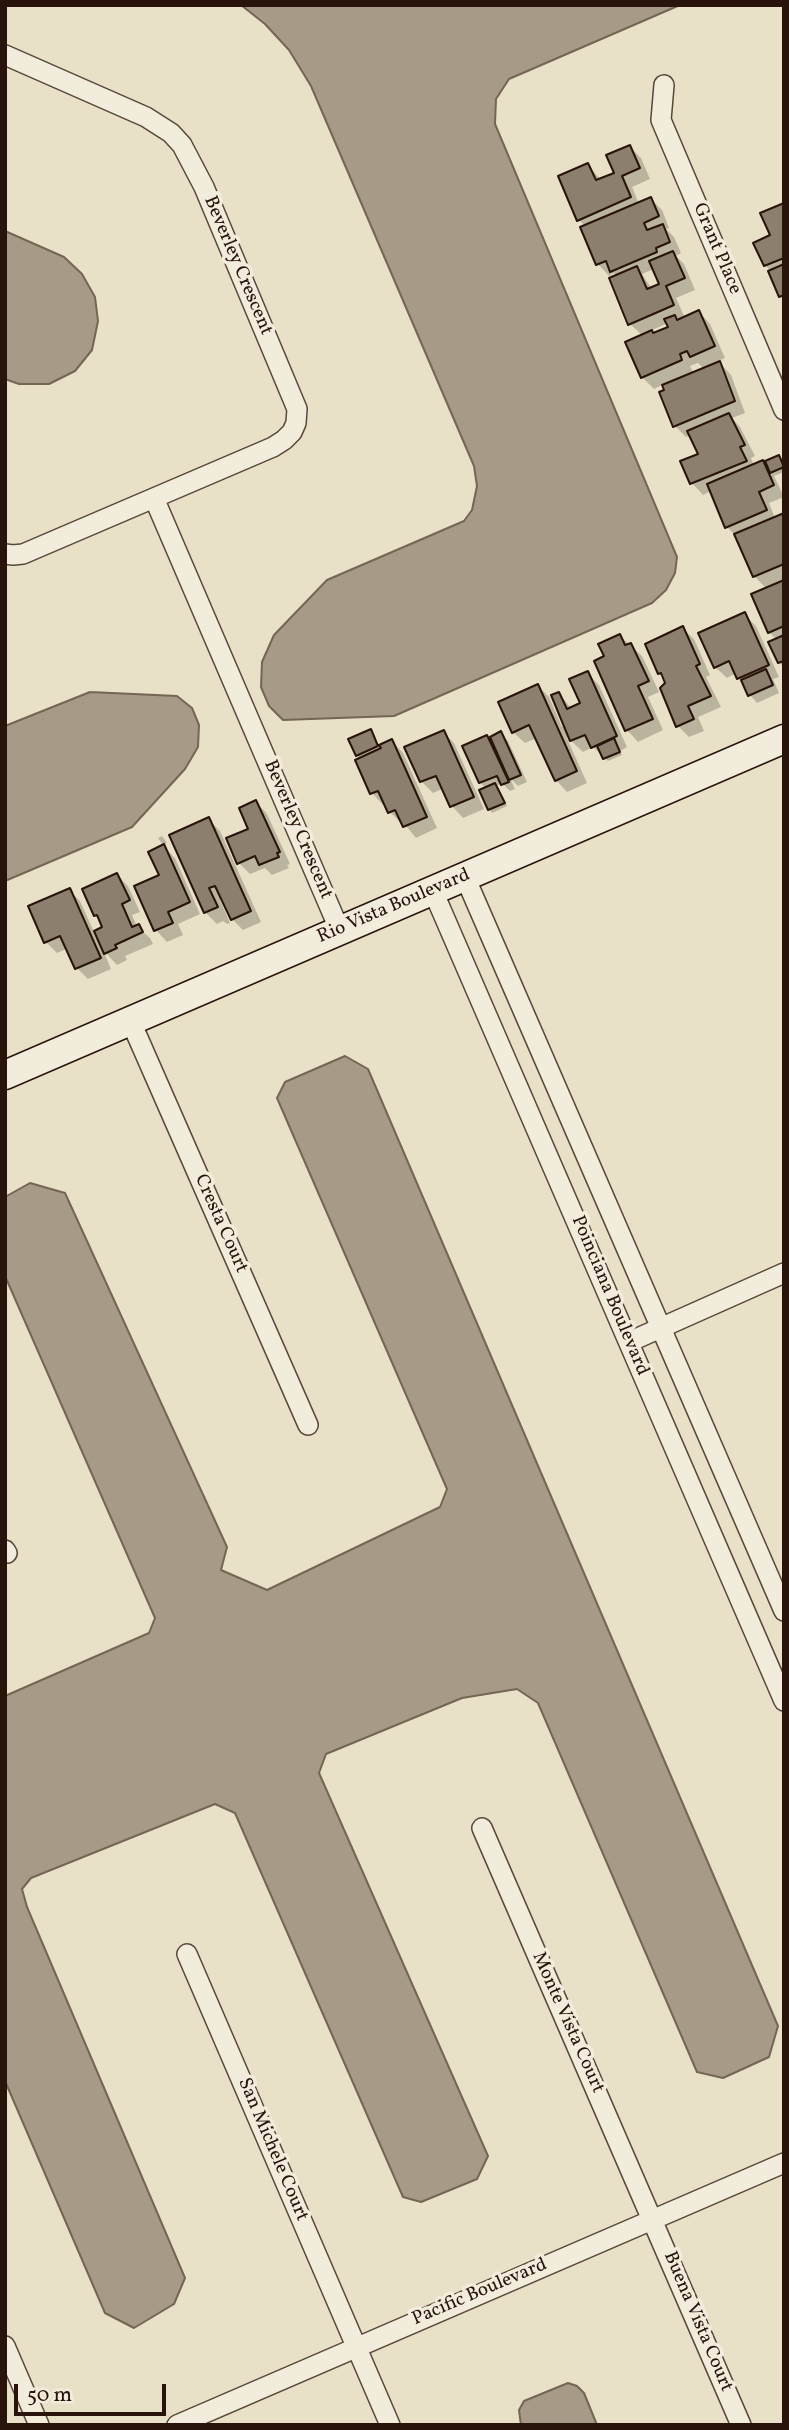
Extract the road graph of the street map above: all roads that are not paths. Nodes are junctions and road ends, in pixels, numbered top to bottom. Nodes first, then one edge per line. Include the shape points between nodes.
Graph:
1 (5, 55) edge
2 (664, 85) dead end
3 (784, 410) edge
4 (154, 498) junction
5 (5, 554) edge
6 (784, 739) edge
7 (465, 877) junction
8 (433, 891) junction
9 (340, 931) junction
10 (131, 1022) junction
11 (5, 1075) edge
12 (784, 1273) edge
13 (662, 1328) junction
14 (629, 1342) junction
15 (308, 1425) dead end
16 (784, 1611) edge
17 (784, 1701) edge
18 (482, 1828) dead end
19 (187, 1954) dead end
20 (784, 2163) edge
21 (652, 2219) junction
22 (5, 2346) edge
23 (356, 2347) junction
24 (40, 2425) edge
25 (177, 2425) edge
26 (390, 2425) edge
27 (741, 2425) edge

1 - 4 street, Beverley Crescent via 172,133 204,187 293,396 296,423 285,440
2 - 3 street, Grant Place via 661,120
4 - 5 street, Beverley Crescent via 23,554
4 - 9 street, Beverley Crescent
6 - 7 street, Rio Vista Boulevard
7 - 8 street, Rio Vista Boulevard
7 - 13 street, Poinciana Boulevard
8 - 9 street, Rio Vista Boulevard
8 - 14 street, Poinciana Boulevard
9 - 10 street, Rio Vista Boulevard
10 - 11 street, Rio Vista Boulevard
10 - 15 street, Cresta Court
12 - 13 street
13 - 14 street
13 - 16 street, Poinciana Boulevard
14 - 17 street, Poinciana Boulevard
18 - 21 street, Monte Vista Court
19 - 23 street, San Michele Court
20 - 21 street, Pacific Boulevard
21 - 23 street, Pacific Boulevard
21 - 27 street, Buena Vista Court
22 - 24 street
23 - 25 street, Pacific Boulevard
23 - 26 street, San Michele Court

